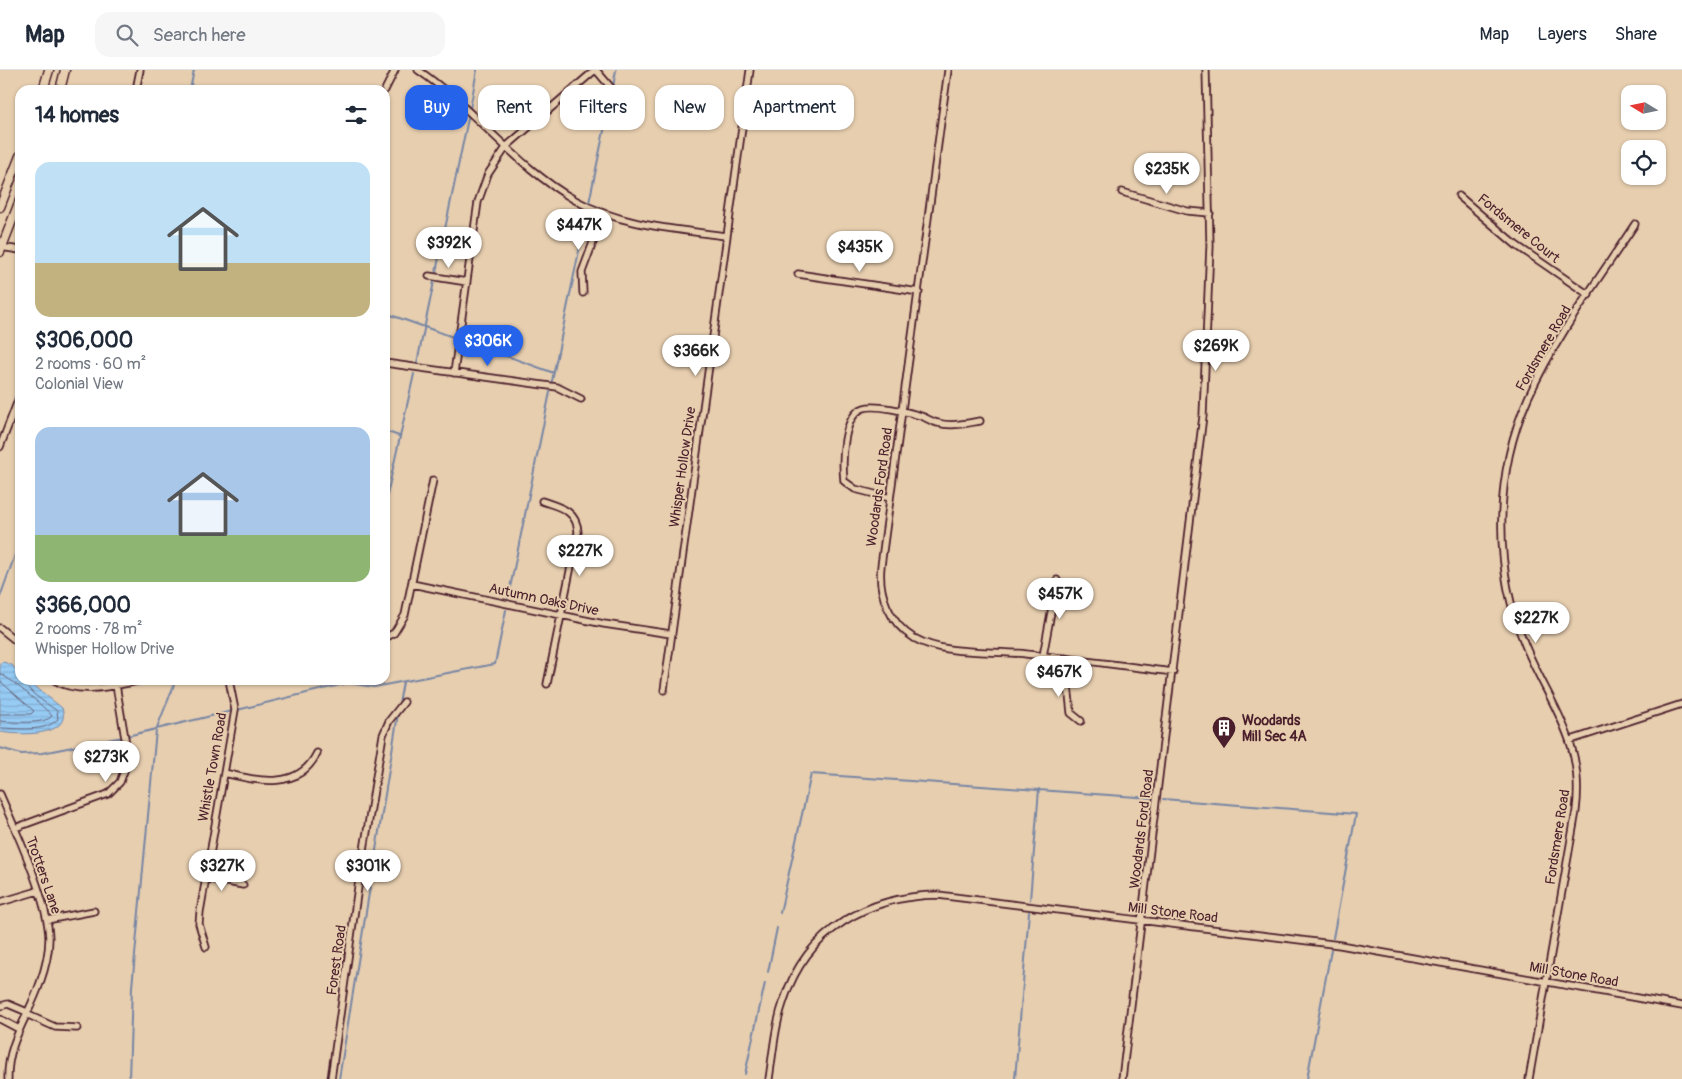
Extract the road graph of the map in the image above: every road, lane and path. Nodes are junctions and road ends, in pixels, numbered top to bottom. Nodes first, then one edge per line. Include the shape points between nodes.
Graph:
1 (49, 70) edge
2 (65, 70) edge
3 (140, 70) edge
4 (395, 70) edge
5 (418, 70) edge
6 (596, 70) edge
7 (750, 70) edge
8 (948, 70) edge
9 (1206, 70) edge
10 (45, 85) edge
11 (61, 85) edge
12 (137, 85) edge
13 (387, 85) edge
14 (608, 85) edge
15 (507, 146) junction
16 (15, 169) edge
17 (1122, 192) dead end
18 (1459, 196) dead end
19 (0, 207) edge
20 (15, 213) edge
21 (604, 213) junction
22 (1210, 213) junction
23 (1635, 224) dead end
24 (726, 236) junction
25 (1, 248) edge
26 (15, 249) edge
27 (798, 274) dead end
28 (429, 276) dead end
29 (467, 282) junction
30 (919, 292) junction
31 (582, 293) dead end
32 (1589, 295) junction
33 (390, 364) edge
34 (454, 373) junction
35 (581, 399) dead end
36 (15, 408) edge
37 (902, 412) junction
38 (980, 421) dead end
39 (0, 447) edge
40 (434, 480) dead end
41 (890, 498) junction
42 (542, 501) dead end
43 (1057, 580) dead end
44 (412, 584) junction
45 (561, 615) junction
46 (0, 628) edge
47 (390, 634) edge
48 (671, 634) junction
49 (15, 640) edge
50 (1043, 656) junction
51 (1065, 658) junction
52 (1173, 672) junction
53 (547, 684) dead end
54 (68, 685) edge
55 (116, 685) joint
56 (230, 685) edge
57 (664, 690) dead end
58 (404, 702) dead end
59 (1682, 704) edge
60 (1081, 721) dead end
61 (1571, 740) junction
62 (317, 753) dead end
63 (224, 773) junction
64 (0, 794) edge
65 (15, 828) junction
66 (206, 878) junction
67 (243, 885) dead end
68 (38, 891) junction
69 (1, 902) dead end
70 (94, 911) dead end
71 (47, 920) junction
72 (1142, 920) junction
73 (206, 947) dead end
74 (1546, 982) junction
75 (0, 1006) edge
76 (1682, 1006) edge
77 (27, 1013) junction
78 (0, 1019) edge
79 (77, 1028) dead end
80 (19, 1029) junction
81 (8, 1079) edge
82 (331, 1079) edge
83 (769, 1079) edge
84 (1122, 1079) edge
85 (1528, 1079) edge

1 - 10 main road
2 - 11 main road
3 - 12 street
4 - 13 street
5 - 15 street via 452,95
6 - 14 street
6 - 15 street
7 - 24 street, Whisper Hollow Drive
8 - 30 street, Woodards Ford Road
9 - 22 street, Woodards Ford Road
15 - 21 street via 554,187
15 - 29 street via 488,174 480,194
16 - 19 main road
17 - 22 street via 1187,212
18 - 32 street, Fordsmere Court via 1516,246
20 - 25 main road
21 - 24 street via 647,225
21 - 31 street via 582,272
22 - 52 street, Woodards Ford Road via 1203,416
23 - 32 street, Fordsmere Road
24 - 48 street, Whisper Hollow Drive
25 - 26 street
27 - 30 street
28 - 29 street
29 - 34 street
30 - 37 street, Woodards Ford Road
32 - 61 street, Fordsmere Road via 1550,356 1528,399 1507,468 1502,514 1507,585 1518,627
33 - 34 street
34 - 35 street via 562,388
36 - 39 street
37 - 38 street via 940,424
37 - 41 street, Woodards Ford Road
37 - 41 street via 865,408 855,413 849,424 842,461 844,481 855,489
40 - 44 street
41 - 50 street, Woodards Ford Road via 880,578 883,597 900,626 912,637 937,647
42 - 45 street via 567,510 578,526
43 - 50 street
44 - 45 street, Autumn Oaks Drive
44 - 47 street via 405,615
45 - 48 street, Autumn Oaks Drive
45 - 53 street
46 - 49 street
48 - 57 street, Whisper Hollow Drive
50 - 51 street, Woodards Ford Road
51 - 52 street, Woodards Ford Road
51 - 60 street via 1071,713
52 - 72 street, Woodards Ford Road
54 - 55 street via 76,688
55 - 65 street via 127,750 127,763 120,782 108,794
56 - 63 street, Whistle Town Road via 235,710
58 - 82 street, Forest Road via 383,735
59 - 61 street
61 - 74 street, Fordsmere Road via 1578,771 1578,796
62 - 63 street via 303,773 291,778 264,780
63 - 66 street, Whistle Town Road
64 - 65 street, Trotters Lane
65 - 68 street, Trotters Lane
66 - 67 street
66 - 73 street, Whistle Town Road via 200,924
68 - 69 street
68 - 71 street, Trotters Lane
70 - 71 street
71 - 77 street, Trotters Lane via 49,940 44,969
72 - 74 street, Mill Stone Road via 1340,945
72 - 83 street, Mill Stone Road via 938,895 892,899 869,907 833,929 795,973 783,1002
72 - 84 street, Woodards Ford Road
74 - 76 street, Mill Stone Road
74 - 85 street, Fordsmere Road
75 - 77 street via 8,1004
77 - 79 street via 55,1027
77 - 80 street, Trotters Lane
78 - 80 street
80 - 81 street, Trotters Lane via 10,1056

